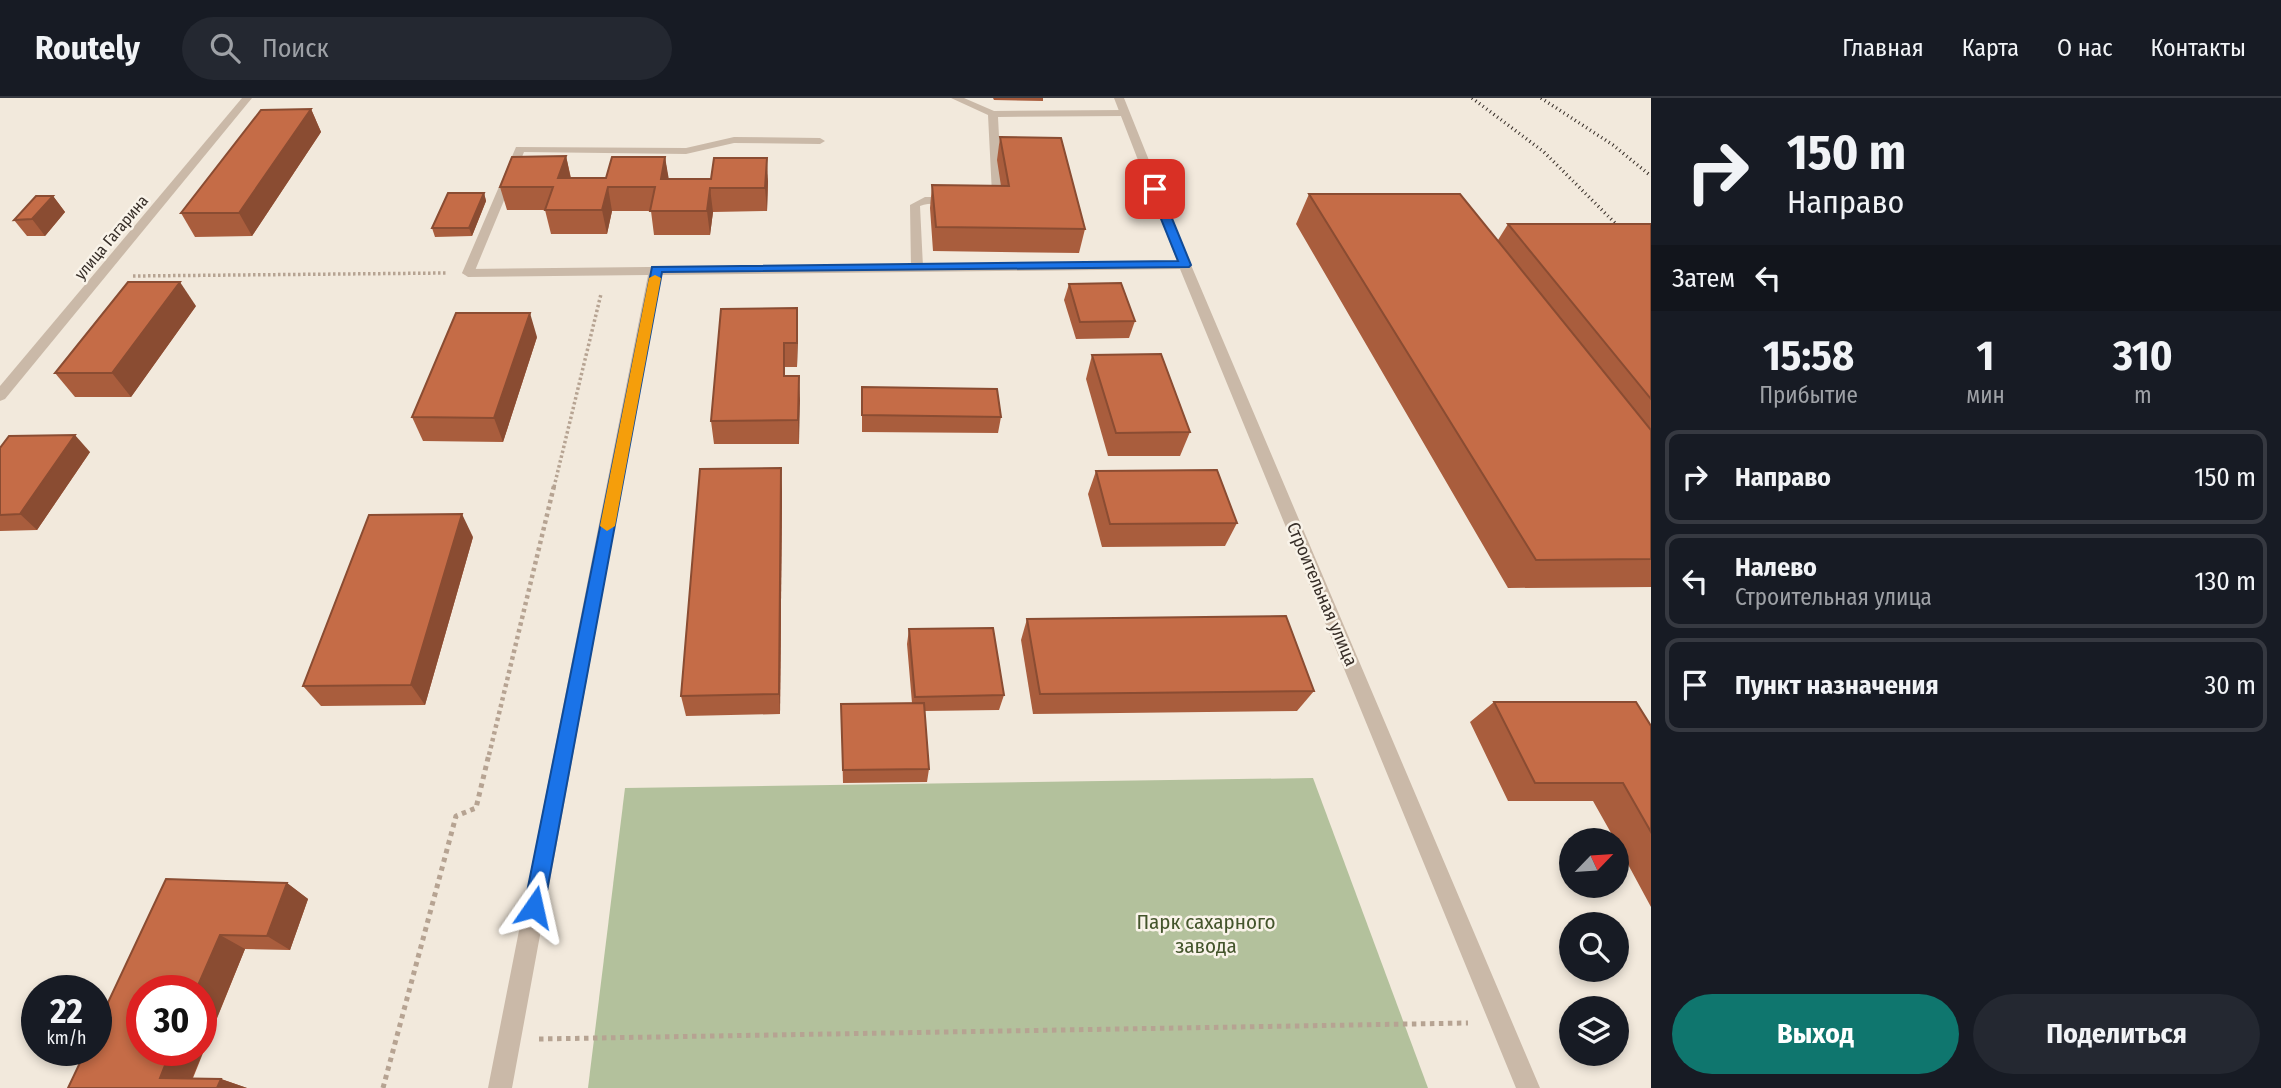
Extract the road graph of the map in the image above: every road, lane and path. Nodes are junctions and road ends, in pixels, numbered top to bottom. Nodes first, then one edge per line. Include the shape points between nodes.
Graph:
1 (247, 98) edge
2 (956, 98) edge
3 (1121, 105) edge
4 (993, 114) junction
5 (820, 141) dead end
6 (965, 200) edge
7 (979, 200) edge
8 (1185, 265) junction
9 (917, 267) junction
10 (656, 269) junction
11 (607, 270) junction
12 (468, 273) junction
13 (100, 277) junction
14 (0, 397) edge
15 (1500, 1023) junction
16 (509, 1040) junction
17 (383, 1088) edge
18 (499, 1088) edge
19 (1528, 1088) edge

1 - 13 street, улица Гагарина
2 - 4 lane
3 - 4 lane
3 - 8 street, Строительная улица
4 - 7 lane via 997,195
5 - 12 lane via 734,140 686,151 520,149
6 - 9 lane via 915,205
8 - 9 street
8 - 15 street, Строительная улица
9 - 10 street
10 - 11 street
10 - 16 street
11 - 12 street
11 - 17 path via 475,808 456,816
12 - 13 path
13 - 14 street, улица Гагарина
15 - 16 path
15 - 19 street, Строительная улица
16 - 18 street

